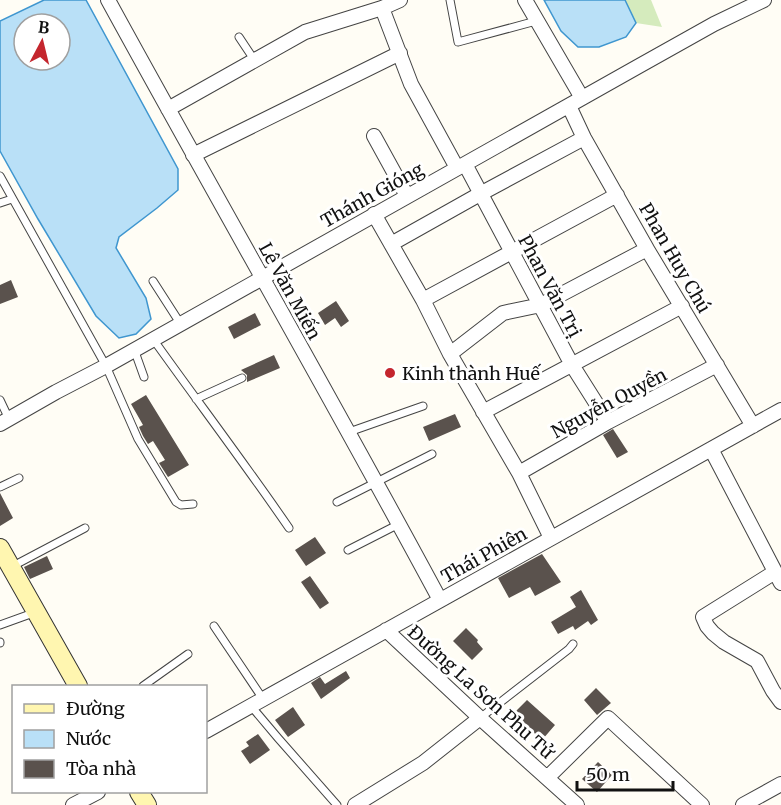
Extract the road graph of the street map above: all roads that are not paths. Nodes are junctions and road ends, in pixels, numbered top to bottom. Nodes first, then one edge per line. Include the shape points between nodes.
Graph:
1 (108, 0) edge
2 (400, 0) edge
3 (450, 0) edge
4 (525, 0) edge
5 (764, 0) edge
6 (382, 8) junction
7 (536, 21) junction
8 (239, 37) dead end
9 (400, 54) junction
10 (255, 62) junction
11 (582, 98) junction
12 (569, 106) junction
13 (168, 109) junction
14 (374, 136) dead end
15 (584, 138) junction
16 (193, 155) junction
17 (461, 166) junction
18 (0, 176) edge
19 (480, 194) junction
20 (617, 195) junction
21 (407, 196) junction
22 (12, 198) junction
23 (0, 202) edge
24 (374, 214) junction
25 (391, 244) junction
26 (647, 249) junction
27 (511, 252) junction
28 (262, 277) junction
29 (153, 281) dead end
30 (423, 300) junction
31 (541, 305) junction
32 (682, 306) junction
33 (180, 323) junction
34 (153, 339) junction
35 (134, 349) junction
36 (450, 354) junction
37 (572, 365) junction
38 (717, 365) junction
39 (106, 366) junction
40 (144, 377) dead end
41 (242, 378) dead end
42 (196, 399) junction
43 (0, 400) edge
44 (423, 406) dead end
45 (781, 410) edge
46 (483, 412) junction
47 (5, 422) edge
48 (608, 422) junction
49 (753, 426) junction
50 (349, 432) junction
51 (711, 449) junction
52 (432, 454) dead end
53 (519, 473) junction
54 (19, 478) dead end
55 (376, 482) junction
56 (0, 487) edge
57 (337, 502) dead end
58 (193, 504) dead end
59 (399, 524) junction
60 (84, 528) dead end
61 (289, 528) dead end
62 (551, 538) junction
63 (0, 548) edge
64 (348, 550) dead end
65 (10, 567) junction
66 (778, 578) edge
67 (440, 600) junction
68 (36, 612) junction
69 (0, 625) edge
70 (214, 626) dead end
71 (386, 630) junction
72 (573, 644) dead end
73 (188, 654) dead end
74 (77, 685) edge
75 (146, 685) edge
76 (257, 702) junction
77 (781, 702) edge
78 (480, 718) junction
79 (207, 730) edge
80 (548, 777) junction
81 (781, 784) edge
82 (96, 793) edge
83 (74, 805) edge
84 (337, 805) edge
85 (355, 805) edge
86 (577, 805) edge
87 (702, 805) edge
88 (743, 805) edge

1 - 13 street, Lê Văn Miến
2 - 6 street
3 - 7 lane via 458,42
4 - 7 street
5 - 11 street, Thánh Gióng
6 - 9 street, Phan Văn Trị
6 - 10 street via 305,32
7 - 11 street
8 - 10 lane
9 - 16 street
9 - 17 street, Phan Văn Trị via 411,84
10 - 13 street
11 - 12 street, Thánh Gióng
12 - 15 street, Phan Huy Chú
12 - 17 street, Thánh Gióng
13 - 16 street, Lê Văn Miến
14 - 21 street
15 - 19 street
15 - 20 street, Phan Huy Chú
16 - 28 street, Lê Văn Miến
17 - 19 street, Phan Văn Trị
17 - 21 street, Thánh Gióng
18 - 22 lane
19 - 25 street
19 - 27 street, Phan Văn Trị
20 - 26 street, Phan Huy Chú
20 - 27 street
21 - 24 street, Thánh Gióng
22 - 23 lane
22 - 39 lane
24 - 25 street
24 - 28 street, Thánh Gióng
25 - 30 street
26 - 31 street
26 - 32 street, Phan Huy Chú
27 - 30 street
27 - 31 street, Phan Văn Trị
28 - 33 street, Thánh Gióng
28 - 50 street, Lê Văn Miến
29 - 33 lane
30 - 36 street
31 - 36 street via 504,313
31 - 37 street, Phan Văn Trị
32 - 37 street
32 - 38 street, Phan Huy Chú
33 - 34 street, Thánh Gióng
34 - 35 street, Thánh Gióng
34 - 42 lane
35 - 39 street, Thánh Gióng
35 - 40 lane
36 - 46 street
37 - 46 street
37 - 48 street, Phan Văn Trị
38 - 48 street, Nguyễn Quyền
38 - 49 street, Phan Huy Chú
39 - 47 street, Thánh Gióng
39 - 58 lane via 138,439 176,502
41 - 42 lane
42 - 61 lane
43 - 47 lane
44 - 50 lane
45 - 49 street, Thái Phiên
46 - 53 street
48 - 53 street, Nguyễn Quyền
49 - 51 street, Thái Phiên
50 - 55 street, Lê Văn Miến
51 - 62 street, Thái Phiên
51 - 66 street
52 - 55 lane
53 - 62 street
54 - 56 lane
55 - 57 lane
55 - 59 street, Lê Văn Miến
59 - 64 lane
59 - 67 street, Lê Văn Miến
60 - 65 lane
62 - 67 street, Thái Phiên
63 - 65 main road
65 - 68 main road
66 - 77 street via 703,617 724,642 757,661
67 - 71 street, Thái Phiên
68 - 69 lane
68 - 74 main road
70 - 76 lane
71 - 76 street, Thái Phiên
71 - 78 street, Đường La Sơn Phu Tử
72 - 78 lane
73 - 75 lane
76 - 79 street, Thái Phiên
76 - 84 lane via 278,738
78 - 80 street, Đường La Sơn Phu Tử
78 - 85 street via 423,763
80 - 86 street, Đường La Sơn Phu Tử
80 - 87 street via 608,718
81 - 88 street
82 - 83 street

